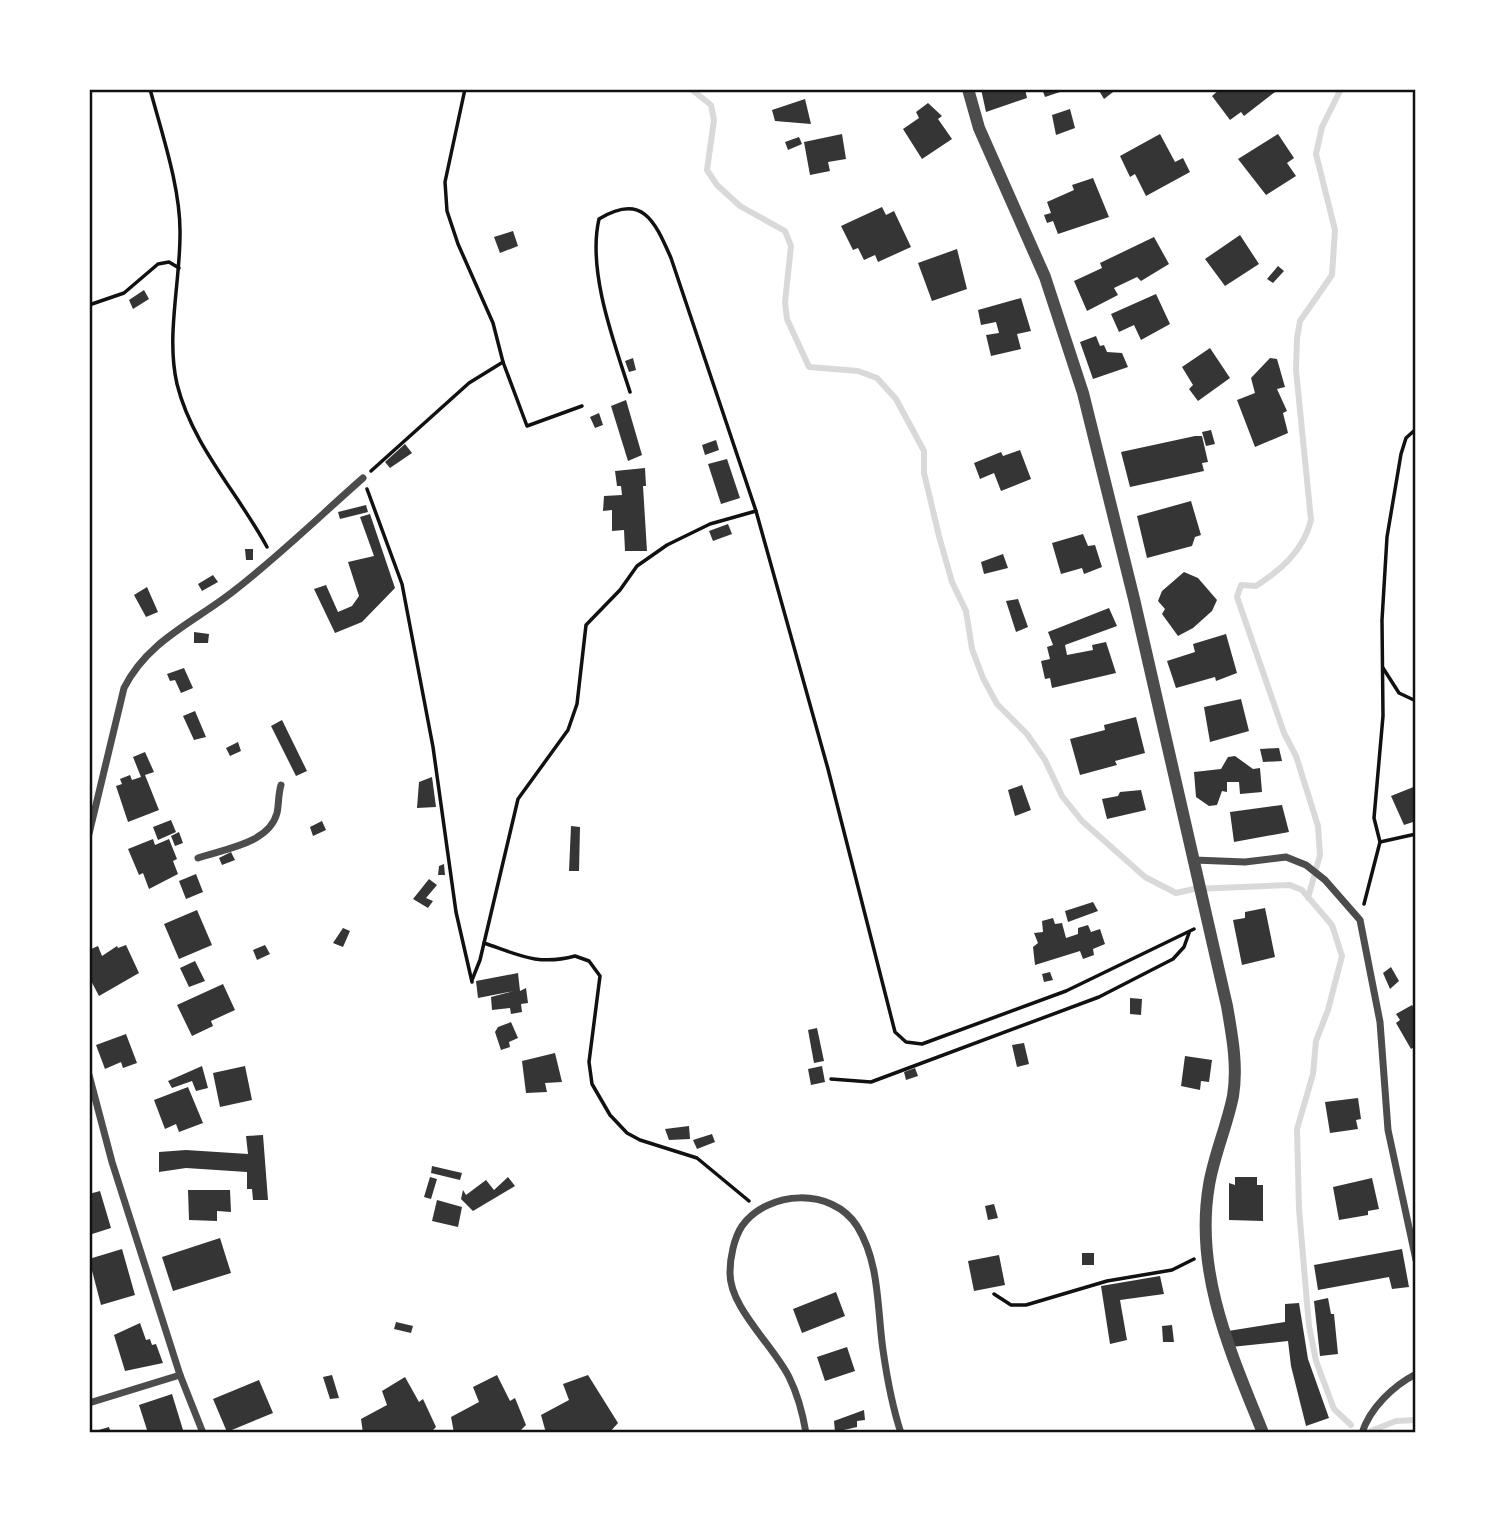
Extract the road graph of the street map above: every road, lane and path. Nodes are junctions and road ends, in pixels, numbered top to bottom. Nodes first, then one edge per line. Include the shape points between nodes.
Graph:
1 (150, 89) edge
2 (465, 89) edge
3 (968, 89) edge
4 (178, 268) junction
5 (89, 305) edge
6 (503, 362) junction
7 (630, 392) dead end
8 (582, 406) dead end
9 (1416, 429) edge
10 (363, 478) junction
11 (756, 511) junction
12 (273, 558) junction
13 (1382, 666) junction
14 (1416, 701) edge
15 (281, 785) dead end
16 (90, 817) edge
17 (89, 834) edge
18 (1416, 834) edge
19 (1380, 842) junction
20 (198, 858) dead end
21 (1194, 860) junction
22 (1360, 920) junction
23 (1206, 923) junction
24 (1190, 931) junction
25 (484, 943) junction
26 (89, 1075) edge
27 (831, 1079) dead end
28 (757, 1211) junction
29 (1207, 1256) junction
30 (1416, 1260) edge
31 (994, 1294) dead end
32 (1416, 1374) edge
33 (180, 1375) junction
34 (89, 1403) edge
35 (203, 1433) edge
36 (806, 1433) edge
37 (901, 1433) edge
38 (1263, 1433) edge
39 (1362, 1433) edge

1 - 4 path via 181,232
2 - 6 path via 445,182 447,211 493,323
3 - 21 street via 979,128 1045,277 1083,393
4 - 5 path via 169,262 158,264 124,293
4 - 12 path via 174,341 176,381 184,406
6 - 8 path via 527,426
6 - 10 path via 469,383
7 - 11 path via 604,307 596,236 599,219 628,207 643,212 657,227 671,258
9 - 13 path via 1406,438 1401,454 1387,537
10 - 12 street
10 - 25 path via 402,584 471,982
11 - 24 path via 895,1032 906,1042 922,1044 1066,991
11 - 25 path via 710,524 667,545 637,566 586,625 577,704 568,730 518,799
12 - 16 street via 149,651 132,671
13 - 14 path via 1399,693
13 - 19 path via 1383,716 1374,818
15 - 20 street via 277,812 267,831
16 - 17 street
18 - 19 path
19 - 22 path
21 - 22 street via 1245,862 1286,857 1325,880
21 - 23 street
22 - 30 street via 1380,1022 1388,1130
23 - 24 path
23 - 29 street via 1234,1048 1233,1094 1209,1184
24 - 27 path via 1173,959 1099,997 871,1082
25 - 28 path via 537,961 575,956 596,968 600,976 589,1062 592,1084 610,1115 640,1140 697,1158 744,1194
26 - 33 street
28 - 36 street via 741,1227 730,1274 738,1304 790,1379
28 - 37 street via 783,1200 812,1197 837,1206 855,1223 869,1249
29 - 31 path via 1172,1270 1107,1281 1026,1305 1011,1305
29 - 38 street via 1224,1336
32 - 39 street via 1383,1400 1366,1420
33 - 34 street
33 - 35 street

